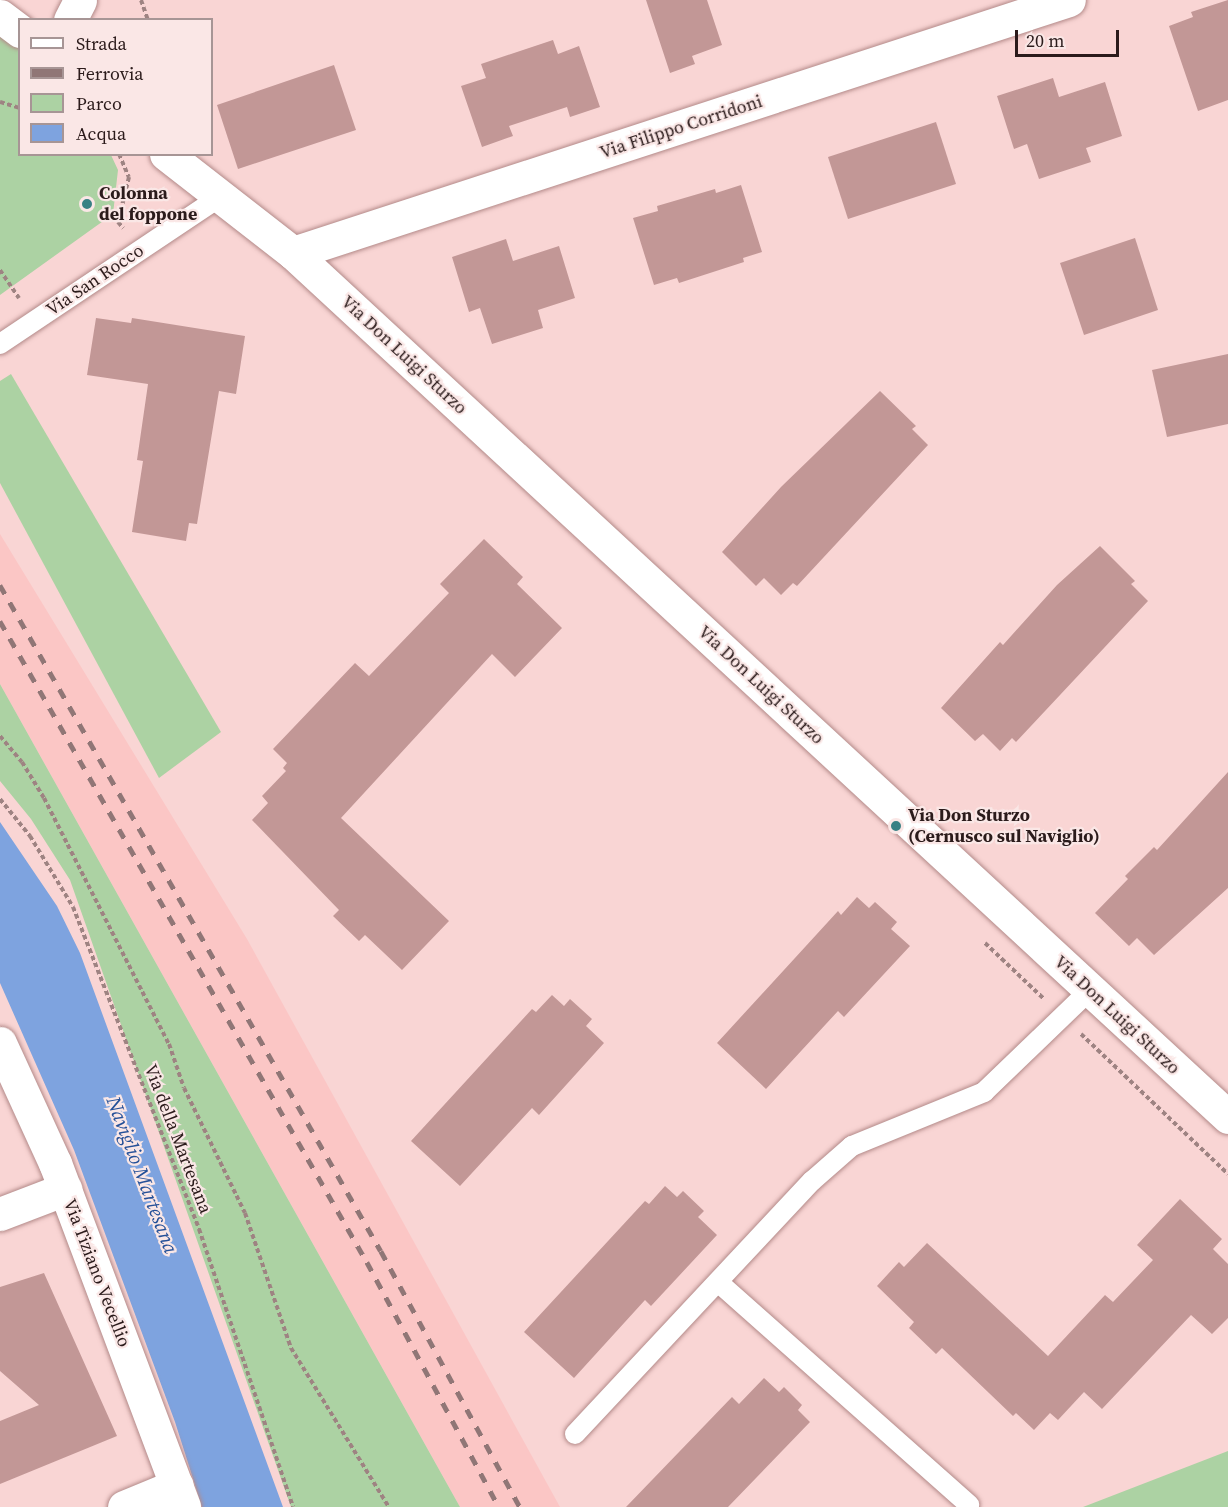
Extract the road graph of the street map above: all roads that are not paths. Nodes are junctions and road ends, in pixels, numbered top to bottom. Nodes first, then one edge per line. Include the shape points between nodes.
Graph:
1 (1069, 0) edge
2 (169, 156) edge
3 (220, 197) junction
4 (293, 253) junction
5 (0, 344) edge
6 (1090, 990) junction
7 (0, 1042) edge
8 (1228, 1117) edge
9 (65, 1189) junction
10 (0, 1214) edge
11 (717, 1282) junction
12 (575, 1434) dead end
13 (181, 1496) edge
14 (969, 1505) dead end
15 (124, 1507) edge

1 - 4 street, Via Filippo Corridoni
2 - 3 street
3 - 4 street
3 - 5 lane, Via San Rocco
4 - 6 street, Via Don Luigi Sturzo
6 - 8 street, Via Don Luigi Sturzo
6 - 11 lane via 984,1092 852,1146 813,1181
7 - 9 street, Via Tiziano Vecellio
9 - 10 street
9 - 13 street, Via Tiziano Vecellio
11 - 12 lane
11 - 14 lane
13 - 15 street

